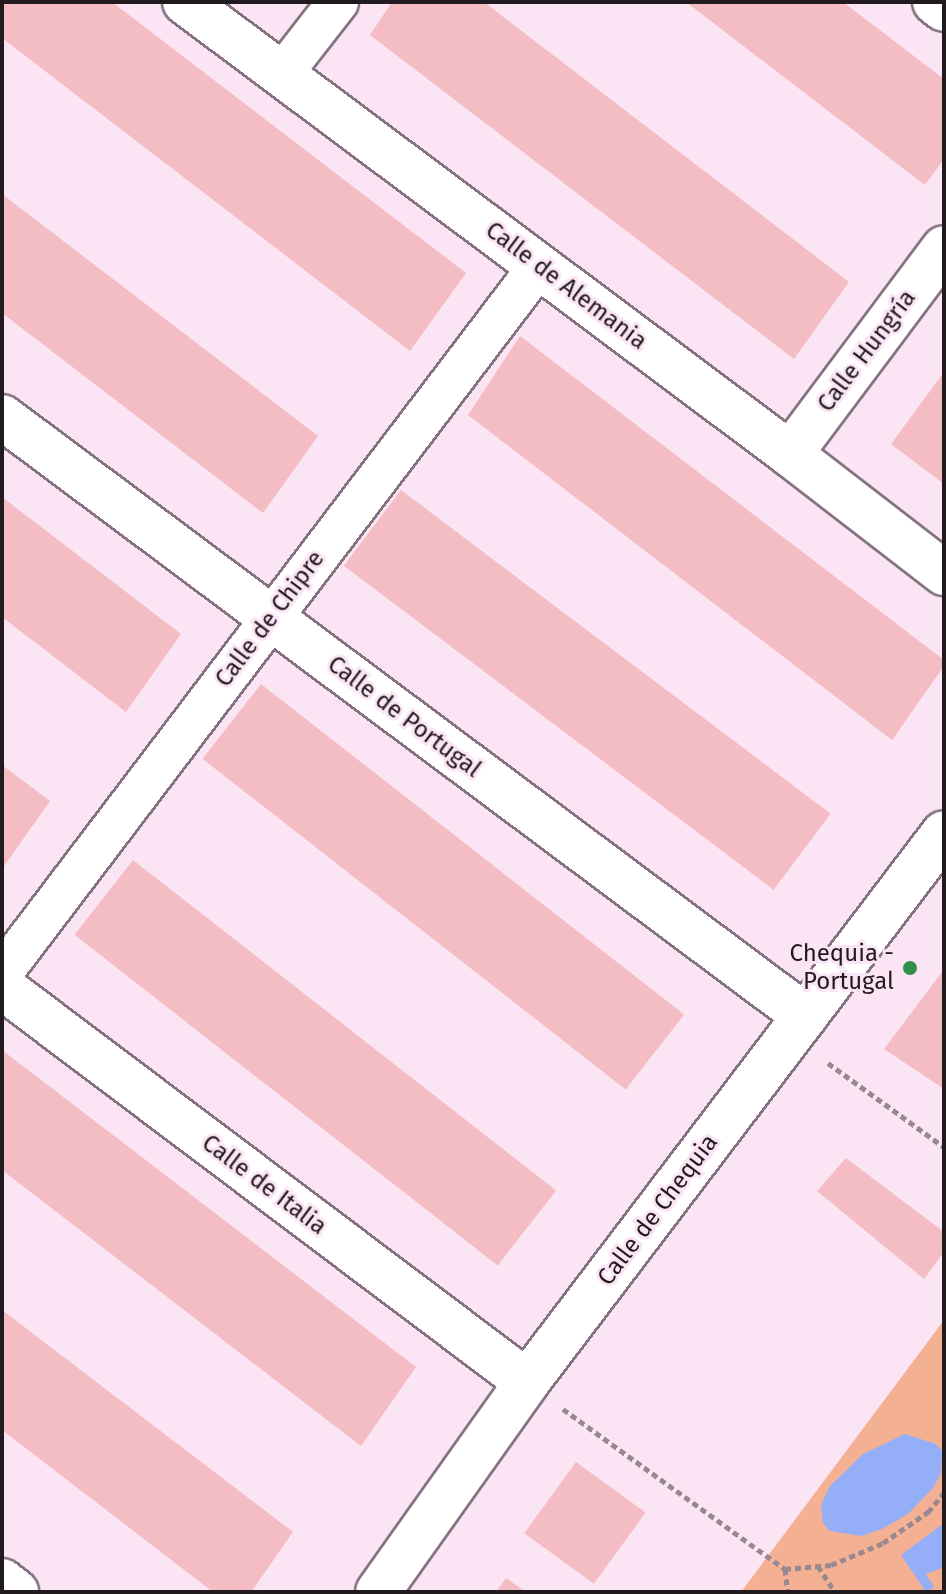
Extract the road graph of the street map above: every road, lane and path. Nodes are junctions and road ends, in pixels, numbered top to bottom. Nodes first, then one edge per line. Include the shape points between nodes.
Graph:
1 (185, 2) edge
2 (338, 2) edge
3 (935, 2) edge
4 (944, 9) edge
5 (282, 74) junction
6 (944, 248) edge
7 (539, 266) junction
8 (2, 417) edge
9 (790, 454) junction
10 (944, 573) edge
11 (271, 618) junction
12 (944, 833) edge
13 (2, 973) edge
14 (2, 987) edge
15 (798, 1026) junction
16 (944, 1147) edge
17 (527, 1382) junction
18 (944, 1493) edge
19 (818, 1566) junction
20 (785, 1569) junction
21 (2, 1581) edge
22 (16, 1592) edge
23 (378, 1592) edge
24 (788, 1592) edge
25 (835, 1592) edge

1 - 5 street, Calle de Alemania
2 - 5 street
3 - 4 street
5 - 7 street, Calle de Alemania
6 - 9 street, Calle Hungría
7 - 9 street, Calle de Alemania
7 - 11 street, Calle de Chipre
8 - 11 street, Calle de Portugal
9 - 10 street, Calle de Alemania
11 - 13 street, Calle de Chipre
11 - 15 street, Calle de Portugal
12 - 15 street, Calle de Chequia
14 - 17 street, Calle de Italia
15 - 16 path
15 - 17 street, Calle de Chequia
17 - 20 path
17 - 23 street, Calle de Chequia
18 - 19 path via 928,1512 883,1543
19 - 20 path
19 - 25 path
20 - 24 path
21 - 22 street

